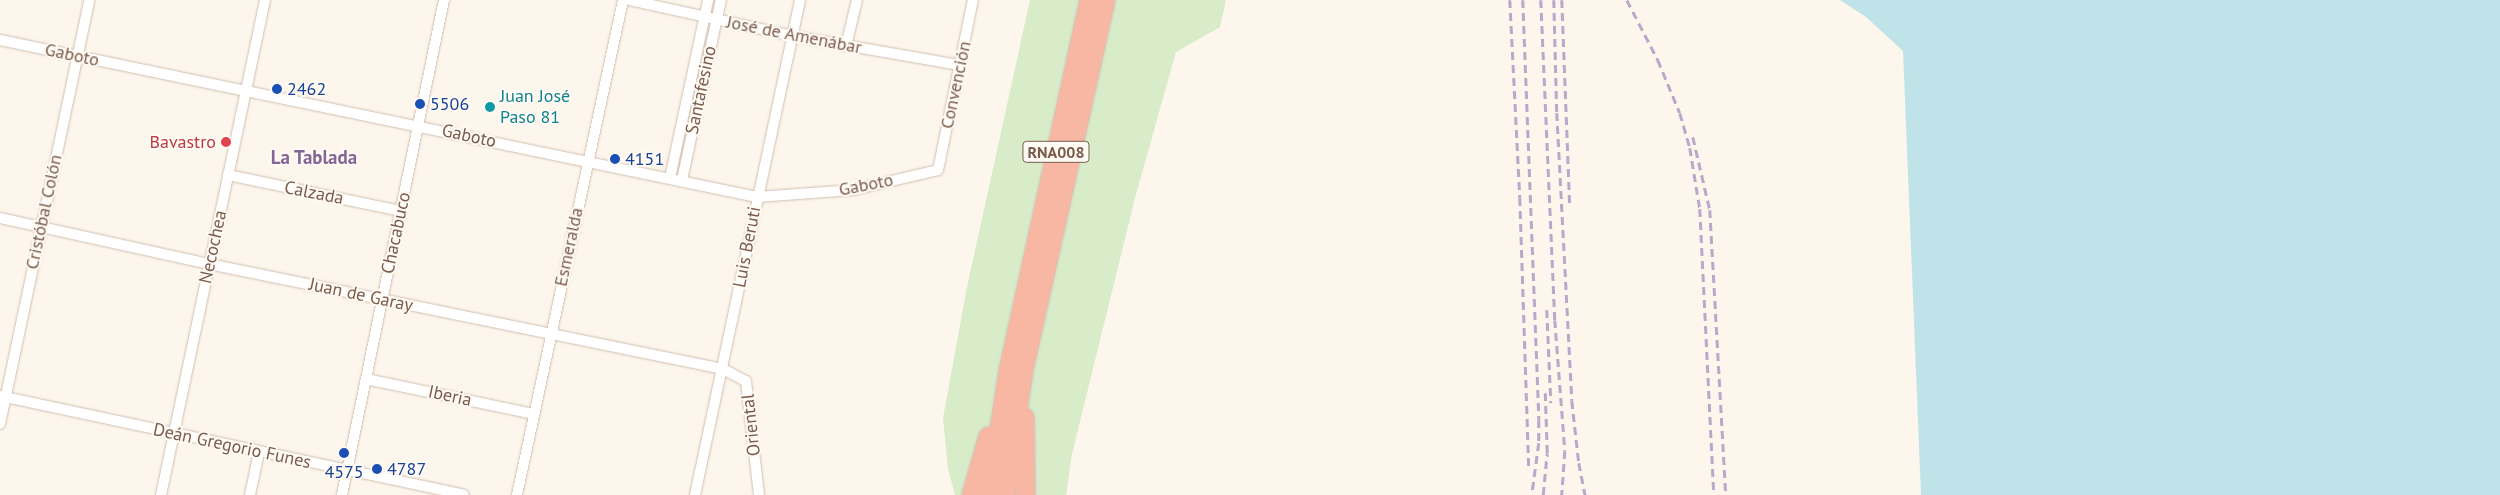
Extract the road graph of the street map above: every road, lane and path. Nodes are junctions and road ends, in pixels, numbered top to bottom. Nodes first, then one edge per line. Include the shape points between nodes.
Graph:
1 (89, 0) edge
2 (265, 0) edge
3 (444, 0) edge
4 (623, 0) edge
5 (630, 0) edge
6 (708, 0) edge
7 (721, 0) edge
8 (800, 0) edge
9 (856, 0) edge
10 (973, 0) edge
11 (1089, 0) edge
12 (1105, 0) edge
13 (705, 17) junction
14 (716, 19) junction
15 (793, 36) junction
16 (0, 40) edge
17 (846, 46) junction
18 (77, 56) junction
19 (960, 65) junction
20 (246, 91) junction
21 (418, 126) junction
22 (588, 161) junction
23 (938, 170) joint
24 (228, 176) junction
25 (670, 178) junction
26 (682, 180) junction
27 (757, 197) junction
28 (401, 210) junction
29 (0, 218) edge
30 (41, 227) junction
31 (210, 264) junction
32 (382, 299) junction
33 (551, 334) junction
34 (723, 369) junction
35 (1015, 370) junction
36 (366, 379) junction
37 (3, 397) edge
38 (534, 414) junction
39 (0, 424) edge
40 (174, 433) junction
41 (259, 452) junction
42 (347, 471) junction
43 (160, 495) edge
44 (250, 495) edge
45 (342, 495) edge
46 (464, 495) edge
47 (518, 495) edge
48 (695, 495) edge
49 (759, 495) edge
50 (971, 495) edge
51 (989, 495) edge
52 (1004, 495) edge
53 (1024, 495) edge

1 - 18 street, Cristóbal Colón
2 - 20 street, Necochea
3 - 21 street, Chacabuco
4 - 22 street, Esmeralda
5 - 13 street, José de Amenábar
6 - 13 street, Santafesino
7 - 14 street, Santafesino
8 - 15 street, Luis Beruti
9 - 17 street
10 - 19 street, Convención
11 - 35 highway, RNA008
12 - 35 highway, RNA008
13 - 14 street, José de Amenábar
13 - 25 street, Santafesino
14 - 15 street, José de Amenábar
14 - 26 street, Santafesino
15 - 17 street, José de Amenábar
15 - 27 street, Luis Beruti
16 - 18 street, Gaboto
17 - 19 street, José de Amenábar
18 - 20 street, Gaboto
18 - 30 street, Cristóbal Colón
19 - 23 street, Convención
20 - 21 street, Gaboto
20 - 24 street, Necochea
21 - 22 street, Gaboto
21 - 28 street, Chacabuco
22 - 25 street, Gaboto
22 - 33 street, Esmeralda
23 - 27 street, Gaboto via 853,190
24 - 28 street, Calzada
24 - 31 street, Necochea
25 - 26 street, Gaboto
26 - 27 street, Gaboto
27 - 34 street, Luis Beruti
28 - 32 street, Chacabuco
29 - 30 street, Juan de Garay
30 - 31 street, Juan de Garay
30 - 37 street, Cristóbal Colón
31 - 32 street, Juan de Garay
31 - 40 street, Necochea
32 - 33 street, Juan de Garay
32 - 36 street, Chacabuco
33 - 34 street, Juan de Garay
33 - 38 street, Esmeralda
34 - 48 street, Luis Beruti
34 - 49 street, Oriental via 746,381
35 - 50 highway, RNA008
35 - 51 highway, RNA008
35 - 52 highway, RNA008
35 - 53 highway
36 - 38 street, Iberia
36 - 42 street, Chacabuco
37 - 39 street, Cristóbal Colón
37 - 40 street, Deán Gregorio Funes
38 - 47 street, Esmeralda
40 - 41 street, Deán Gregorio Funes
40 - 43 street, Necochea
41 - 42 street, Deán Gregorio Funes
41 - 44 street
42 - 45 street, Chacabuco
42 - 46 street, Deán Gregorio Funes

